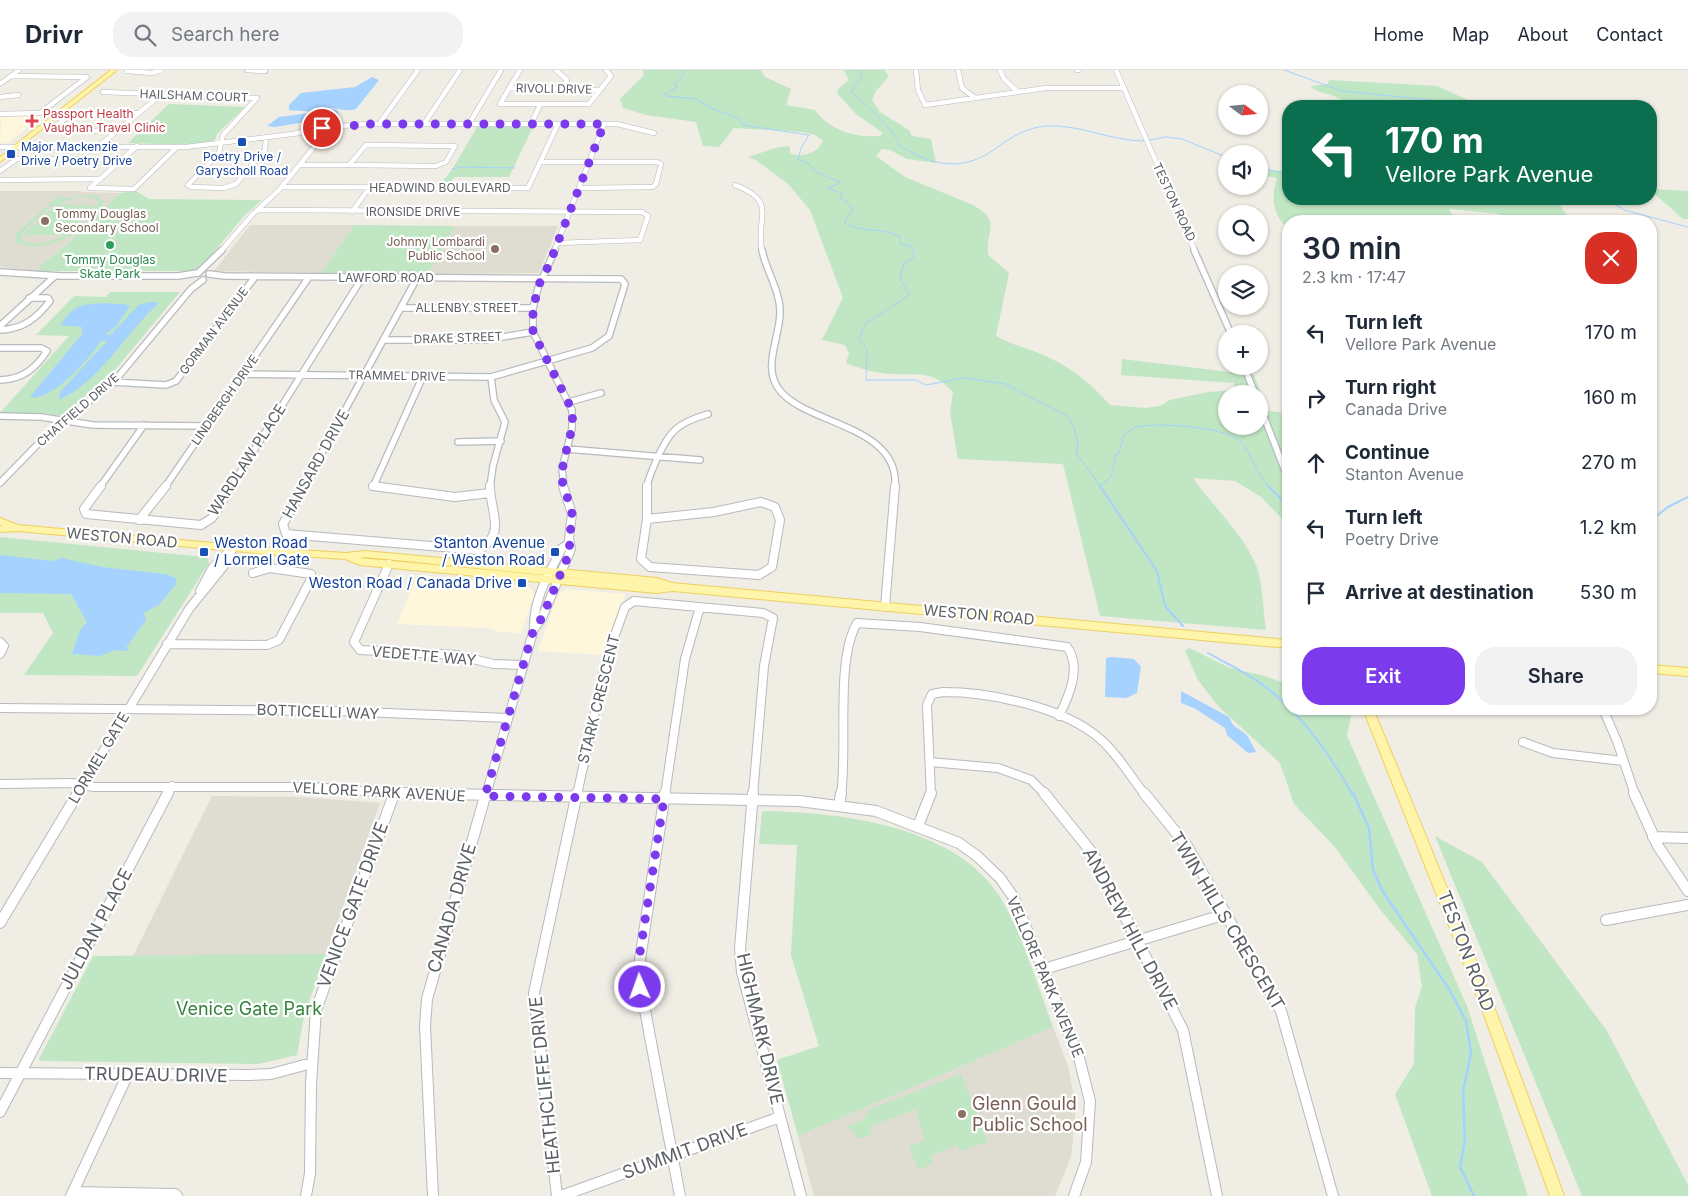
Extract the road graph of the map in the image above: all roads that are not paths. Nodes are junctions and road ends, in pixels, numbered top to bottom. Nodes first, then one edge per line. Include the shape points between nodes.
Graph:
1 (19, 70) edge
2 (106, 70) edge
3 (114, 70) edge
4 (161, 70) edge
5 (247, 70) edge
6 (418, 70) edge
7 (460, 70) edge
8 (501, 70) edge
9 (520, 70) edge
10 (556, 70) edge
11 (606, 70) edge
12 (916, 70) edge
13 (958, 70) edge
14 (1000, 70) edge
15 (1116, 70) edge
16 (127, 71) edge
17 (265, 71) edge
18 (11, 76) junction
19 (0, 84) edge
20 (509, 88) junction
21 (563, 88) junction
22 (1124, 88) junction
23 (599, 90) junction
24 (1017, 91) junction
25 (103, 92) dead end
26 (162, 94) junction
27 (18, 95) dead end
28 (0, 97) edge
29 (975, 98) junction
30 (540, 106) junction
31 (137, 113) junction
32 (0, 114) edge
33 (379, 124) junction
34 (424, 124) junction
35 (469, 124) junction
36 (531, 124) junction
37 (558, 124) junction
38 (604, 124) junction
39 (314, 130) junction
40 (115, 132) junction
41 (654, 133) dead end
42 (266, 137) junction
43 (220, 144) junction
44 (100, 145) junction
45 (0, 146) edge
46 (8, 146) junction
47 (17, 146) junction
48 (137, 146) junction
49 (177, 147) junction
50 (0, 153) edge
51 (121, 159) junction
52 (0, 160) edge
53 (541, 162) junction
54 (589, 162) junction
55 (300, 165) junction
56 (348, 166) junction
57 (0, 171) edge
58 (99, 179) junction
59 (0, 180) edge
60 (735, 185) dead end
61 (282, 188) junction
62 (368, 188) junction
63 (580, 188) junction
64 (257, 210) junction
65 (352, 212) junction
66 (570, 213) junction
67 (558, 243) junction
68 (211, 263) junction
69 (0, 272) edge
70 (7, 272) junction
71 (198, 273) junction
72 (209, 273) junction
73 (55, 276) junction
74 (178, 276) junction
75 (225, 276) junction
76 (0, 277) edge
77 (255, 277) junction
78 (310, 277) junction
79 (362, 278) junction
80 (417, 278) junction
81 (544, 278) junction
82 (193, 279) junction
83 (204, 279) junction
84 (191, 289) junction
85 (29, 298) junction
86 (400, 308) junction
87 (533, 308) junction
88 (1228, 325) edge
89 (0, 326) edge
90 (0, 330) edge
91 (533, 332) junction
92 (383, 340) junction
93 (0, 348) edge
94 (548, 362) junction
95 (243, 374) junction
96 (302, 374) junction
97 (364, 376) junction
98 (423, 376) junction
99 (491, 377) junction
100 (0, 380) edge
101 (112, 382) junction
102 (601, 393) dead end
103 (569, 402) junction
104 (708, 414) dead end
105 (0, 416) edge
106 (65, 421) junction
107 (144, 425) junction
108 (207, 426) junction
109 (1268, 427) edge
110 (501, 441) junction
111 (458, 442) dead end
112 (567, 449) junction
113 (657, 456) junction
114 (700, 460) dead end
115 (1282, 463) edge
116 (0, 482) edge
117 (490, 493) junction
118 (647, 519) junction
119 (139, 520) junction
120 (0, 521) edge
121 (18, 528) junction
122 (0, 529) edge
123 (233, 548) junction
124 (346, 556) junction
125 (390, 564) junction
126 (253, 573) dead end
127 (555, 576) junction
128 (885, 607) junction
129 (700, 608) junction
130 (0, 642) edge
131 (1282, 642) edge
132 (167, 644) junction
133 (0, 654) edge
134 (523, 665) junction
135 (1657, 669) edge
136 (1688, 672) edge
137 (0, 708) edge
138 (128, 709) junction
139 (1370, 715) edge
140 (1606, 715) edge
141 (1059, 716) junction
142 (508, 718) junction
143 (1524, 742) dead end
144 (1623, 761) junction
145 (930, 762) junction
146 (0, 784) edge
147 (83, 785) junction
148 (172, 786) junction
149 (394, 794) junction
150 (485, 796) junction
151 (575, 798) junction
152 (664, 799) junction
153 (753, 800) junction
154 (839, 806) junction
155 (918, 826) junction
156 (1653, 837) junction
157 (1688, 838) edge
158 (1688, 891) edge
159 (1688, 905) edge
160 (1226, 914) junction
161 (1606, 920) dead end
162 (0, 923) edge
163 (1138, 941) junction
164 (1044, 969) junction
165 (312, 1063) junction
166 (0, 1073) edge
167 (20, 1073) junction
168 (128, 1074) junction
169 (0, 1112) edge
170 (780, 1117) junction
171 (672, 1157) junction
172 (72, 1194) edge
173 (177, 1196) edge
174 (306, 1196) edge
175 (433, 1196) edge
176 (559, 1196) edge
177 (680, 1196) edge
178 (802, 1196) edge
179 (1074, 1196) edge
180 (1217, 1196) edge
181 (1333, 1196) edge
182 (1557, 1196) edge

1 - 18 street
2 - 46 main road
3 - 47 main road
4 - 16 street via 152,73
5 - 17 street
6 - 33 street
7 - 34 street
8 - 35 street
9 - 20 street
10 - 21 street via 567,80
11 - 23 street via 611,76
12 - 29 street via 918,90 925,105
13 - 29 street via 962,88
14 - 24 street via 1004,79
15 - 22 street, TESTON ROAD
18 - 19 street
18 - 32 street via 87,77 40,113
20 - 21 street, RIVOLI DRIVE
20 - 30 street via 500,104
21 - 23 street, RIVOLI DRIVE
22 - 24 street
22 - 88 street, TESTON ROAD
23 - 30 street via 589,104
24 - 29 street
25 - 26 street, HAILSHAM COURT
26 - 31 street
26 - 43 street, HAILSHAM COURT via 257,98 223,135
27 - 28 street
30 - 36 street
31 - 40 street
31 - 40 street via 72,114 51,129
33 - 34 street
33 - 39 street
34 - 35 street
35 - 36 street
36 - 37 street
37 - 38 street
37 - 53 street, HEADWIND BOULEVARD
38 - 41 street via 629,125
38 - 54 street
39 - 42 street
39 - 55 street via 314,147
40 - 44 street
42 - 43 street
42 - 43 street via 265,150 236,184 224,188 189,186 219,153
43 - 49 street
44 - 47 street
44 - 48 street
45 - 46 street
46 - 47 street
46 - 50 main road
47 - 52 main road
48 - 49 street
48 - 51 street
49 - 58 street via 134,189 90,188
51 - 57 street via 16,159
51 - 58 street
53 - 54 street
53 - 62 street, HEADWIND BOULEVARD via 530,186 523,188
54 - 63 street
54 - 63 street via 661,164 653,187
55 - 56 street
55 - 61 street
56 - 56 street via 441,165 445,164 455,146 366,145
58 - 59 street
60 - 128 street via 752,192 762,207 762,248 780,311 772,371 776,388 794,401 874,442 892,462 895,486
61 - 62 street, HEADWIND BOULEVARD
61 - 64 street
62 - 65 street
63 - 66 street
64 - 65 street, IRONSIDE DRIVE
64 - 68 street
65 - 66 street, IRONSIDE DRIVE
66 - 67 street
66 - 67 street, IRONSIDE DRIVE via 642,212 648,216 640,240
67 - 81 street
68 - 71 street
68 - 72 street
69 - 70 street
70 - 73 street
70 - 76 street
71 - 72 street, LAWFORD ROAD
71 - 74 street
71 - 82 street
72 - 75 street, LAWFORD ROAD
72 - 83 street, CHATFIELD DRIVE
73 - 74 street
73 - 85 street
74 - 82 street
75 - 77 street, LAWFORD ROAD
75 - 83 street, LAWFORD ROAD
77 - 78 street, LAWFORD ROAD
77 - 101 street, GORMAN AVENUE via 176,382 166,385
78 - 79 street, LAWFORD ROAD
78 - 95 street, LINDBERGH DRIVE
79 - 80 street, LAWFORD ROAD
79 - 96 street, WARDLAW PLACE
80 - 81 street, LAWFORD ROAD
80 - 86 street
81 - 87 street
81 - 94 street, LAWFORD ROAD via 621,279 626,284 609,336 592,348
82 - 83 street
82 - 84 street, CHATFIELD DRIVE
83 - 84 street, CHATFIELD DRIVE
84 - 101 street, CHATFIELD DRIVE
85 - 89 street
85 - 90 street via 48,298 50,301 25,327
86 - 87 street, ALLENBY STREET
86 - 92 street
87 - 91 street
91 - 92 street, DRAKE STREET via 484,340
91 - 94 street
92 - 97 street
93 - 100 street via 42,348 47,351 24,377
94 - 99 street, TRAMMEL DRIVE
94 - 103 street
95 - 96 street, TRAMMEL DRIVE
95 - 108 street, LINDBERGH DRIVE
96 - 97 street, TRAMMEL DRIVE
96 - 119 street, WARDLAW PLACE via 212,518 201,526
97 - 98 street, TRAMMEL DRIVE
97 - 117 street, HANSARD DRIVE via 283,524 286,534 479,550 491,542 496,525
98 - 99 street, TRAMMEL DRIVE
98 - 117 street via 373,487 455,497
99 - 110 street, HANSARD DRIVE via 494,400 505,422
101 - 106 street, CHATFIELD DRIVE
102 - 103 street
103 - 112 street via 574,424
104 - 113 street via 688,420 673,430
105 - 106 street
106 - 107 street via 93,425
106 - 116 street, CHATFIELD DRIVE
107 - 108 street
107 - 119 street, WARDLAW PLACE via 84,509 86,514
108 - 119 street, LINDBERGH DRIVE
109 - 115 street
110 - 111 street
110 - 117 street, HANSARD DRIVE via 493,466
112 - 113 street
112 - 127 street, CANADA DRIVE via 562,480 572,518 568,544 571,549
113 - 114 street
113 - 118 street via 647,484
118 - 118 street via 714,512 761,502 770,504 775,507 780,520 772,567 760,575 650,567 641,559
120 - 121 main road, WESTON ROAD
121 - 122 main road, WESTON ROAD
121 - 123 main road, WESTON ROAD
123 - 124 main road, WESTON ROAD
123 - 132 street, LORMEL GATE via 224,566 200,593
124 - 125 main road, WESTON ROAD via 360,562
124 - 127 main road, WESTON ROAD via 366,554
125 - 127 main road, WESTON ROAD
125 - 134 street, VEDETTE WAY via 354,642 357,648 457,655 493,664
126 - 132 street via 270,568 311,574 279,640 267,645
127 - 128 main road, WESTON ROAD via 656,589 673,587
127 - 134 street, CANADA DRIVE
128 - 131 main road, WESTON ROAD
129 - 151 street, STARK CRESCENT via 634,601 626,604 607,657
129 - 152 street via 686,659
129 - 153 street, STARK CRESCENT via 763,613 773,618 764,666
130 - 133 street via 4,646
132 - 138 street, LORMEL GATE
134 - 142 street, CANADA DRIVE
135 - 136 main road
137 - 138 street, BOTTICELLI WAY
138 - 142 street, BOTTICELLI WAY via 338,711
138 - 147 street, LORMEL GATE
139 - 182 main road, TESTON ROAD via 1526,1104
140 - 144 street
141 - 145 street, TWIN HILLS CRESCENT via 1020,702 958,693 932,694 927,705
141 - 154 street via 1072,688 1072,654 1067,647 920,627 857,623 851,631 846,666 844,773
141 - 160 street, TWIN HILLS CRESCENT via 1093,734 1113,752 1187,846
142 - 150 street, CANADA DRIVE
143 - 144 street via 1553,753
144 - 156 street
145 - 155 street, TWIN HILLS CRESCENT via 931,795
145 - 163 street, ANDREW HILL DRIVE via 998,768 1032,780 1093,854
146 - 147 street, VELLORE PARK AVENUE
147 - 148 street, VELLORE PARK AVENUE
147 - 162 street, LORMEL GATE
148 - 149 street, VELLORE PARK AVENUE via 313,787
148 - 167 street, JULDAN PLACE
149 - 150 street, VELLORE PARK AVENUE
149 - 165 street, VENICE GATE DRIVE via 316,1010
150 - 151 street, VELLORE PARK AVENUE
150 - 175 street, CANADA DRIVE via 427,999 425,1026
151 - 152 street, VELLORE PARK AVENUE
151 - 176 street, HEATHCLIFFE DRIVE via 534,994
152 - 153 street, VELLORE PARK AVENUE
152 - 171 street via 638,973
153 - 154 street, VELLORE PARK AVENUE
153 - 170 street, HIGHMARK DRIVE via 740,956
154 - 155 street, VELLORE PARK AVENUE via 876,811
155 - 164 street, VELLORE PARK AVENUE via 969,850 1000,878 1021,910
156 - 157 street
156 - 158 street
159 - 161 street
160 - 163 street
160 - 181 street, TWIN HILLS CRESCENT via 1285,1021
163 - 164 street
163 - 180 street, ANDREW HILL DRIVE via 1184,1036
164 - 179 street, VELLORE PARK AVENUE via 1079,1058 1091,1108 1088,1152
165 - 168 street, TRUDEAU DRIVE via 256,1075
165 - 174 street, VENICE GATE DRIVE via 310,1173
166 - 167 street, TRUDEAU DRIVE
167 - 168 street, TRUDEAU DRIVE
167 - 169 street, JULDAN PLACE
168 - 172 street
170 - 171 street, SUMMIT DRIVE
170 - 178 street, HIGHMARK DRIVE
171 - 176 street, SUMMIT DRIVE
171 - 177 street
172 - 173 street

